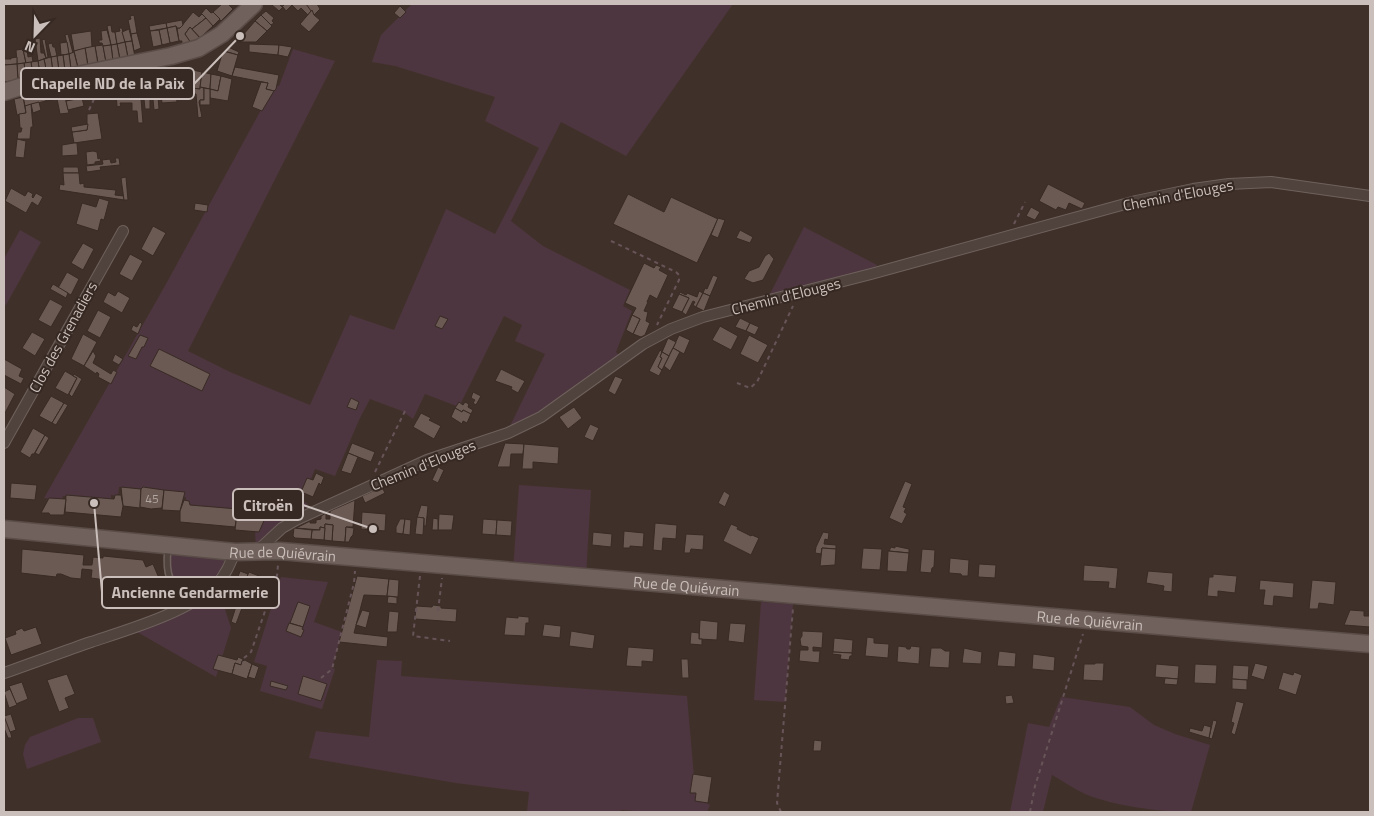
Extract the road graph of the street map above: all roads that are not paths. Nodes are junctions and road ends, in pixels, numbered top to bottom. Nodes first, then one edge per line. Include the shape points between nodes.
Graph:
1 (254, 4) edge
2 (4, 92) edge
3 (1370, 196) edge
4 (123, 231) dead end
5 (4, 443) edge
6 (4, 529) edge
7 (168, 545) junction
8 (235, 552) junction
9 (254, 554) junction
10 (192, 602) junction
11 (1370, 644) edge
12 (1370, 653) edge
13 (4, 673) edge

1 - 2 main road via 222,34 199,48
3 - 9 street, Chemin d'Elouges via 1272,182 1184,190 703,317 655,336 541,417 508,433 427,460 282,528
4 - 5 street, Clos des Grenadiers
6 - 7 main road, Rue de Quiévrain
7 - 8 main road, Rue de Quiévrain
7 - 10 lane via 168,576
8 - 9 main road, Rue de Quiévrain
8 - 10 street via 217,584
9 - 11 main road, Rue de Quiévrain via 280,551
9 - 12 main road, Rue de Quiévrain via 278,561 330,566
10 - 13 street

